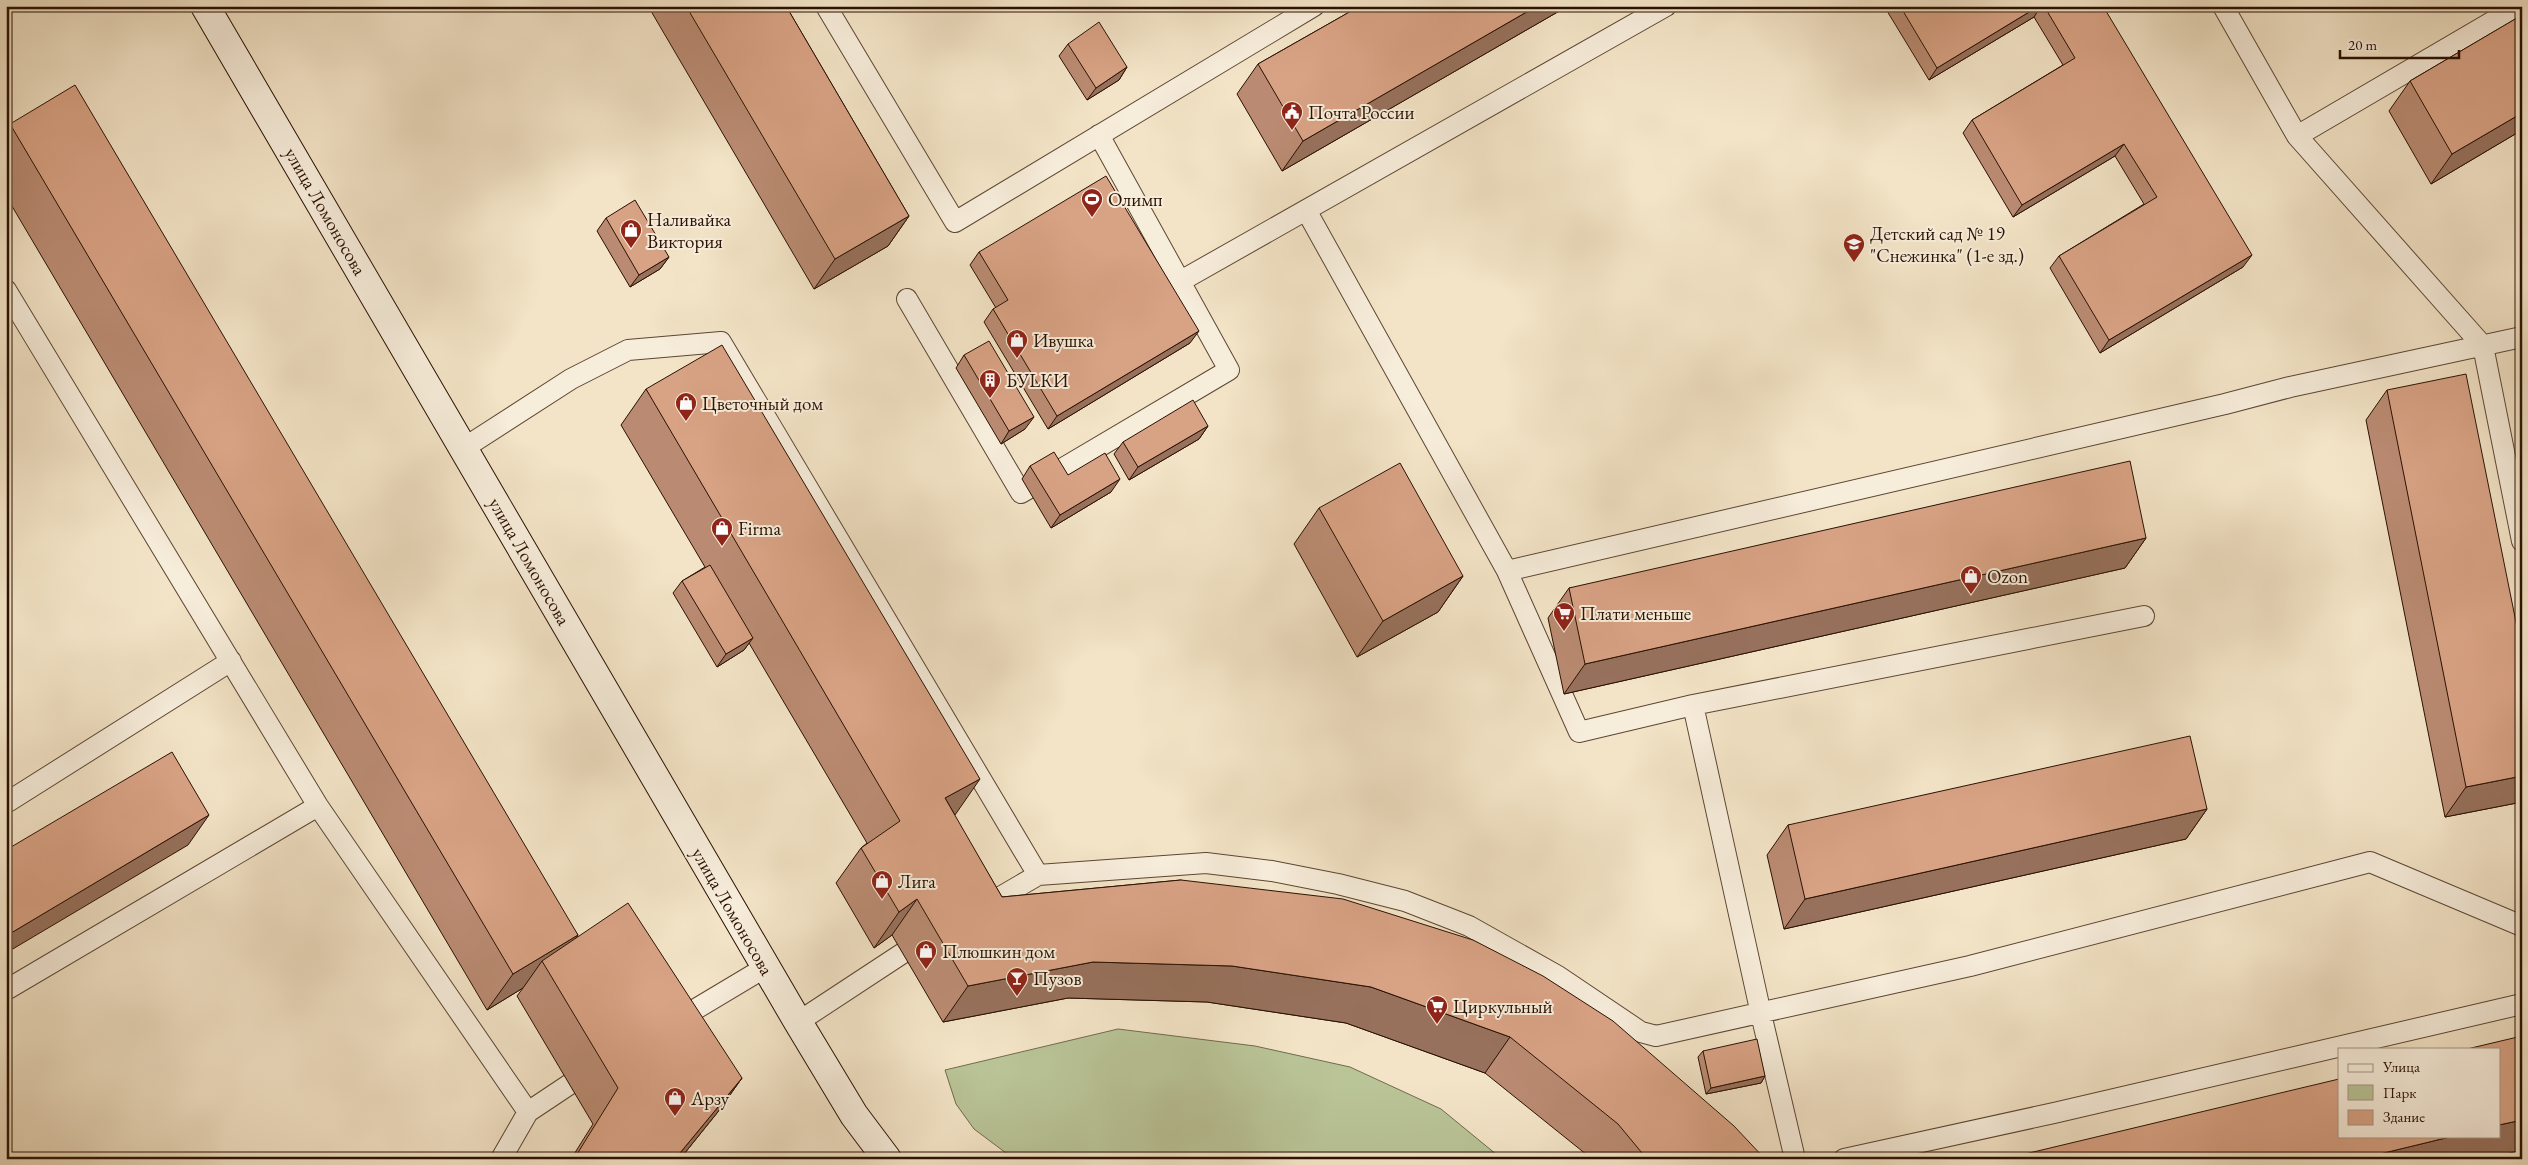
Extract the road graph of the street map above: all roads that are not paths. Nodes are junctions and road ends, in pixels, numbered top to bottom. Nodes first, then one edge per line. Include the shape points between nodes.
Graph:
1 (205, 6) edge
2 (826, 6) edge
3 (1314, 6) edge
4 (1666, 6) edge
5 (2222, 6) edge
6 (2519, 6) edge
7 (1099, 135) junction
8 (2297, 136) junction
9 (1306, 210) junction
10 (1179, 282) junction
11 (6, 290) edge
12 (907, 299) dead end
13 (2522, 337) edge
14 (2483, 346) junction
15 (464, 448) junction
16 (2522, 541) edge
17 (1507, 571) junction
18 (2144, 616) dead end
19 (231, 661) junction
20 (1693, 705) junction
21 (6, 804) edge
22 (318, 806) junction
23 (1038, 875) junction
24 (968, 916) edge
25 (2522, 926) edge
26 (903, 953) edge
27 (766, 967) junction
28 (6, 990) edge
29 (2522, 1004) edge
30 (1761, 1014) junction
31 (798, 1022) junction
32 (662, 1030) edge
33 (570, 1084) dead end
34 (528, 1112) junction
35 (854, 1116) junction
36 (502, 1159) edge
37 (864, 1159) edge
38 (887, 1159) edge
39 (1795, 1159) edge
40 (1844, 1159) edge

1 - 15 street, улица Ломоносова
2 - 7 lane via 955,222
3 - 7 lane
4 - 9 lane
5 - 8 lane
6 - 8 lane
7 - 10 lane
8 - 14 lane
9 - 10 lane
9 - 17 lane
10 - 12 lane via 1229,370 1021,493
11 - 19 lane
13 - 14 lane
14 - 16 lane
14 - 17 lane via 2290,387
15 - 23 lane via 570,379 628,350 721,342
15 - 27 street, улица Ломоносова
17 - 20 lane via 1579,732
18 - 20 lane
19 - 21 lane
19 - 22 lane
20 - 30 lane
22 - 28 lane
22 - 34 lane
23 - 24 lane
23 - 30 lane via 1206,863 1272,871 1405,902 1469,926 1558,976 1641,1032 1656,1036
25 - 30 lane via 2370,862 1970,966
26 - 31 lane
27 - 31 street, улица Ломоносова
27 - 32 lane
29 - 40 lane
30 - 39 lane
31 - 35 street, улица Ломоносова
33 - 34 lane
34 - 36 lane
35 - 37 street
35 - 38 street

